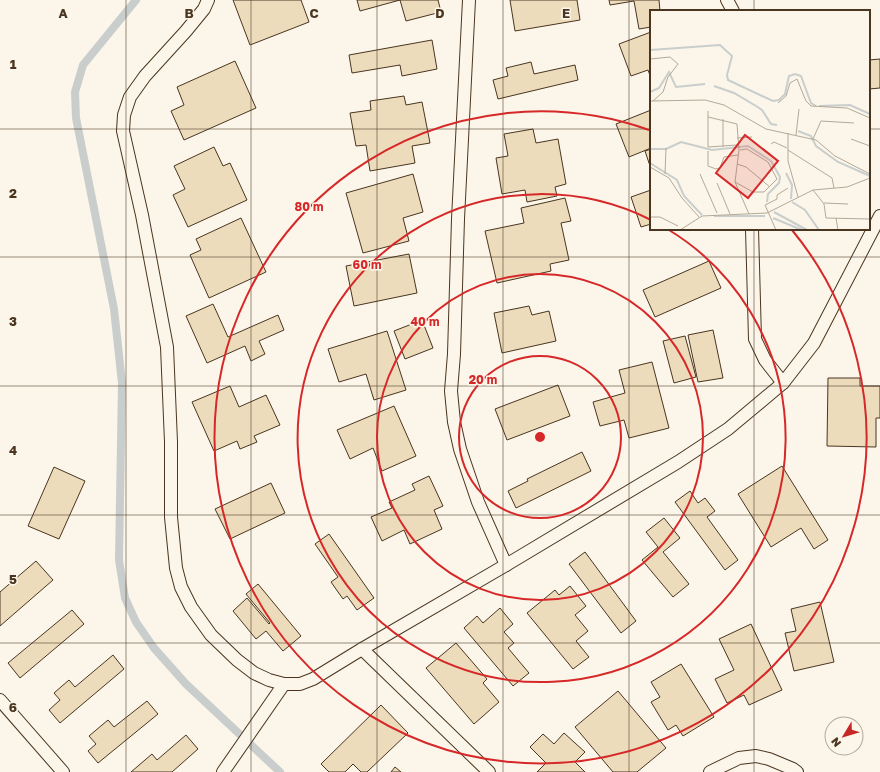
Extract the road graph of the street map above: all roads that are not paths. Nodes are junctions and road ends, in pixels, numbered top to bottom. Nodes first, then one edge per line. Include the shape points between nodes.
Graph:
1 (208, 0) edge
2 (469, 0) edge
3 (727, 0) edge
4 (733, 10) edge
5 (880, 216) edge
6 (752, 230) edge
7 (784, 383) junction
8 (506, 565) junction
9 (362, 649) junction
10 (284, 684) junction
11 (0, 700) edge
12 (63, 772) edge
13 (223, 772) edge
14 (489, 772) edge
15 (710, 772) edge
16 (797, 772) edge

1 - 10 lane via 204,9 145,76 130,97 124,115 123,132 167,347 171,517 176,568 181,586 191,607 211,635 237,660 254,673
2 - 8 lane via 451,390 460,449 478,502
3 - 4 lane
5 - 7 lane via 814,343
6 - 7 lane via 755,339 764,360
7 - 8 lane via 728,429 678,462
8 - 9 lane
9 - 10 lane via 313,679 300,684
9 - 14 lane
10 - 13 lane
11 - 12 lane
15 - 16 lane via 739,758 756,756

